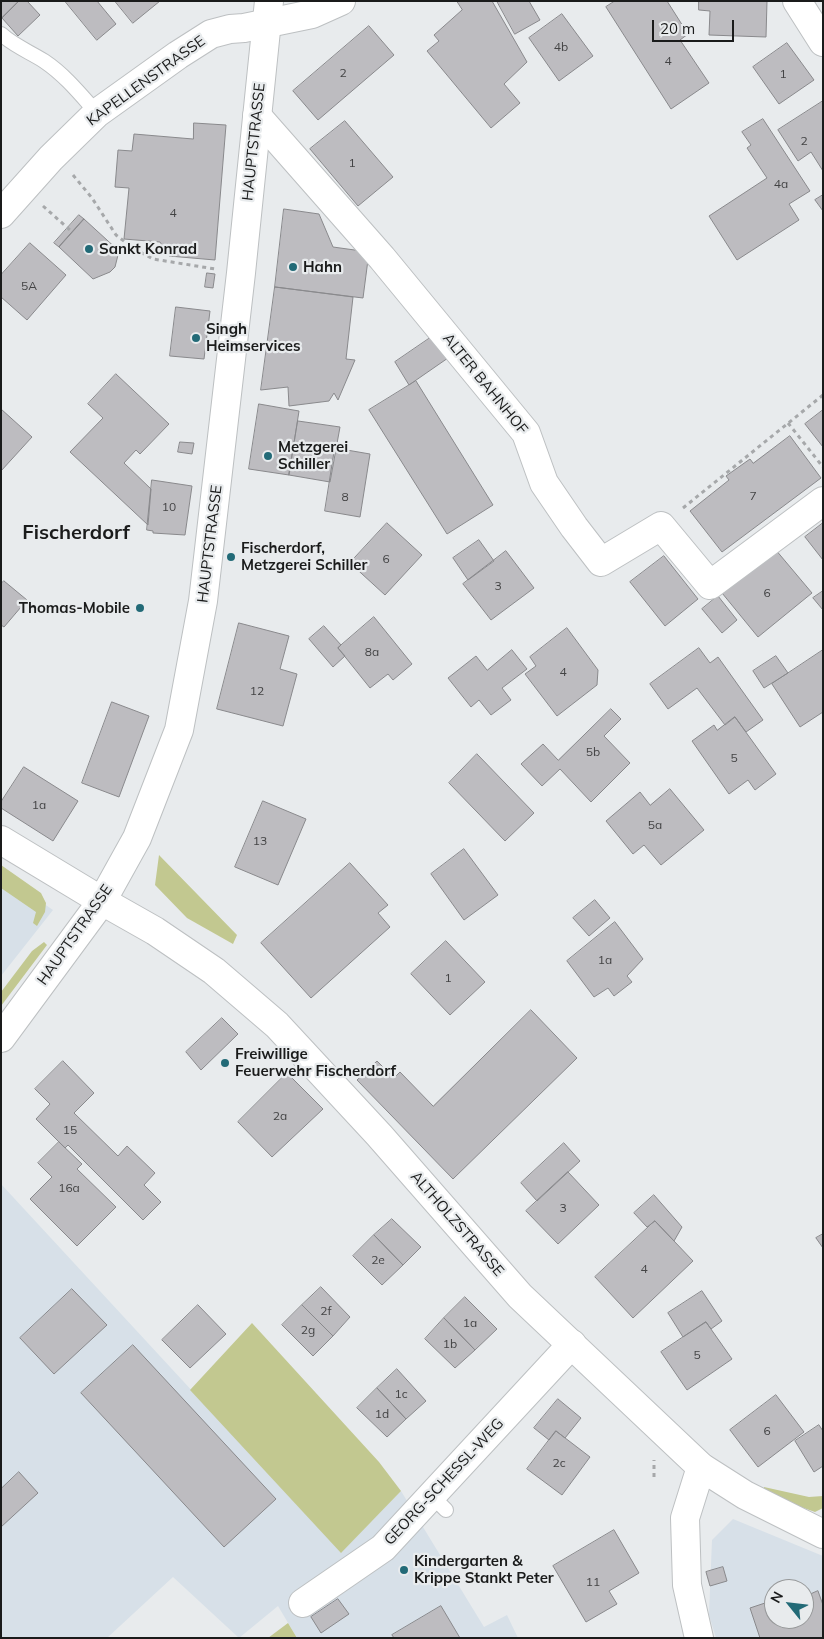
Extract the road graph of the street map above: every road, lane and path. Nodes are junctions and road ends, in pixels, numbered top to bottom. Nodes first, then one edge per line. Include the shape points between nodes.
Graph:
1 (341, 1) edge
2 (797, 1) edge
3 (313, 7) edge
4 (268, 12) edge
5 (1, 34) edge
6 (823, 42) edge
7 (98, 113) junction
8 (257, 116) junction
9 (92, 198) dead end
10 (1, 214) edge
11 (66, 226) dead end
12 (71, 231) dead end
13 (218, 269) dead end
14 (823, 396) edge
15 (788, 423) junction
16 (823, 467) edge
17 (823, 501) edge
18 (661, 526) junction
19 (1, 840) edge
20 (102, 900) junction
21 (1, 1038) edge
22 (572, 1344) junction
23 (701, 1467) junction
24 (823, 1534) edge
25 (303, 1603) dead end
26 (699, 1638) edge

1 - 3 street, KAPELLENSTRASSE
2 - 6 street
3 - 4 street, KAPELLENSTRASSE
4 - 7 street, KAPELLENSTRASSE via 244,28 211,34
4 - 8 street, HAUPTSTRASSE
5 - 7 lane via 45,62
7 - 10 street, KAPELLENSTRASSE via 51,158
8 - 18 street, ALTER BAHNHOF via 382,258 526,433 544,483 601,562
8 - 20 street, HAUPTSTRASSE via 203,601 182,718 137,838
9 - 13 path via 116,235 133,248 153,259
11 - 12 path
14 - 15 path
15 - 16 path
15 - 18 path
17 - 18 street via 710,585
19 - 20 street, ALTHOLZSTRASSE
20 - 21 street, HAUPTSTRASSE
20 - 22 street, ALTHOLZSTRASSE via 214,971 277,1025 379,1135 520,1296
22 - 23 street, ALTHOLZSTRASSE
22 - 25 street, GEORG-SCHESSL-WEG via 439,1503 383,1548
23 - 24 street, ALTHOLZSTRASSE via 745,1495
23 - 26 street via 685,1518 687,1585

